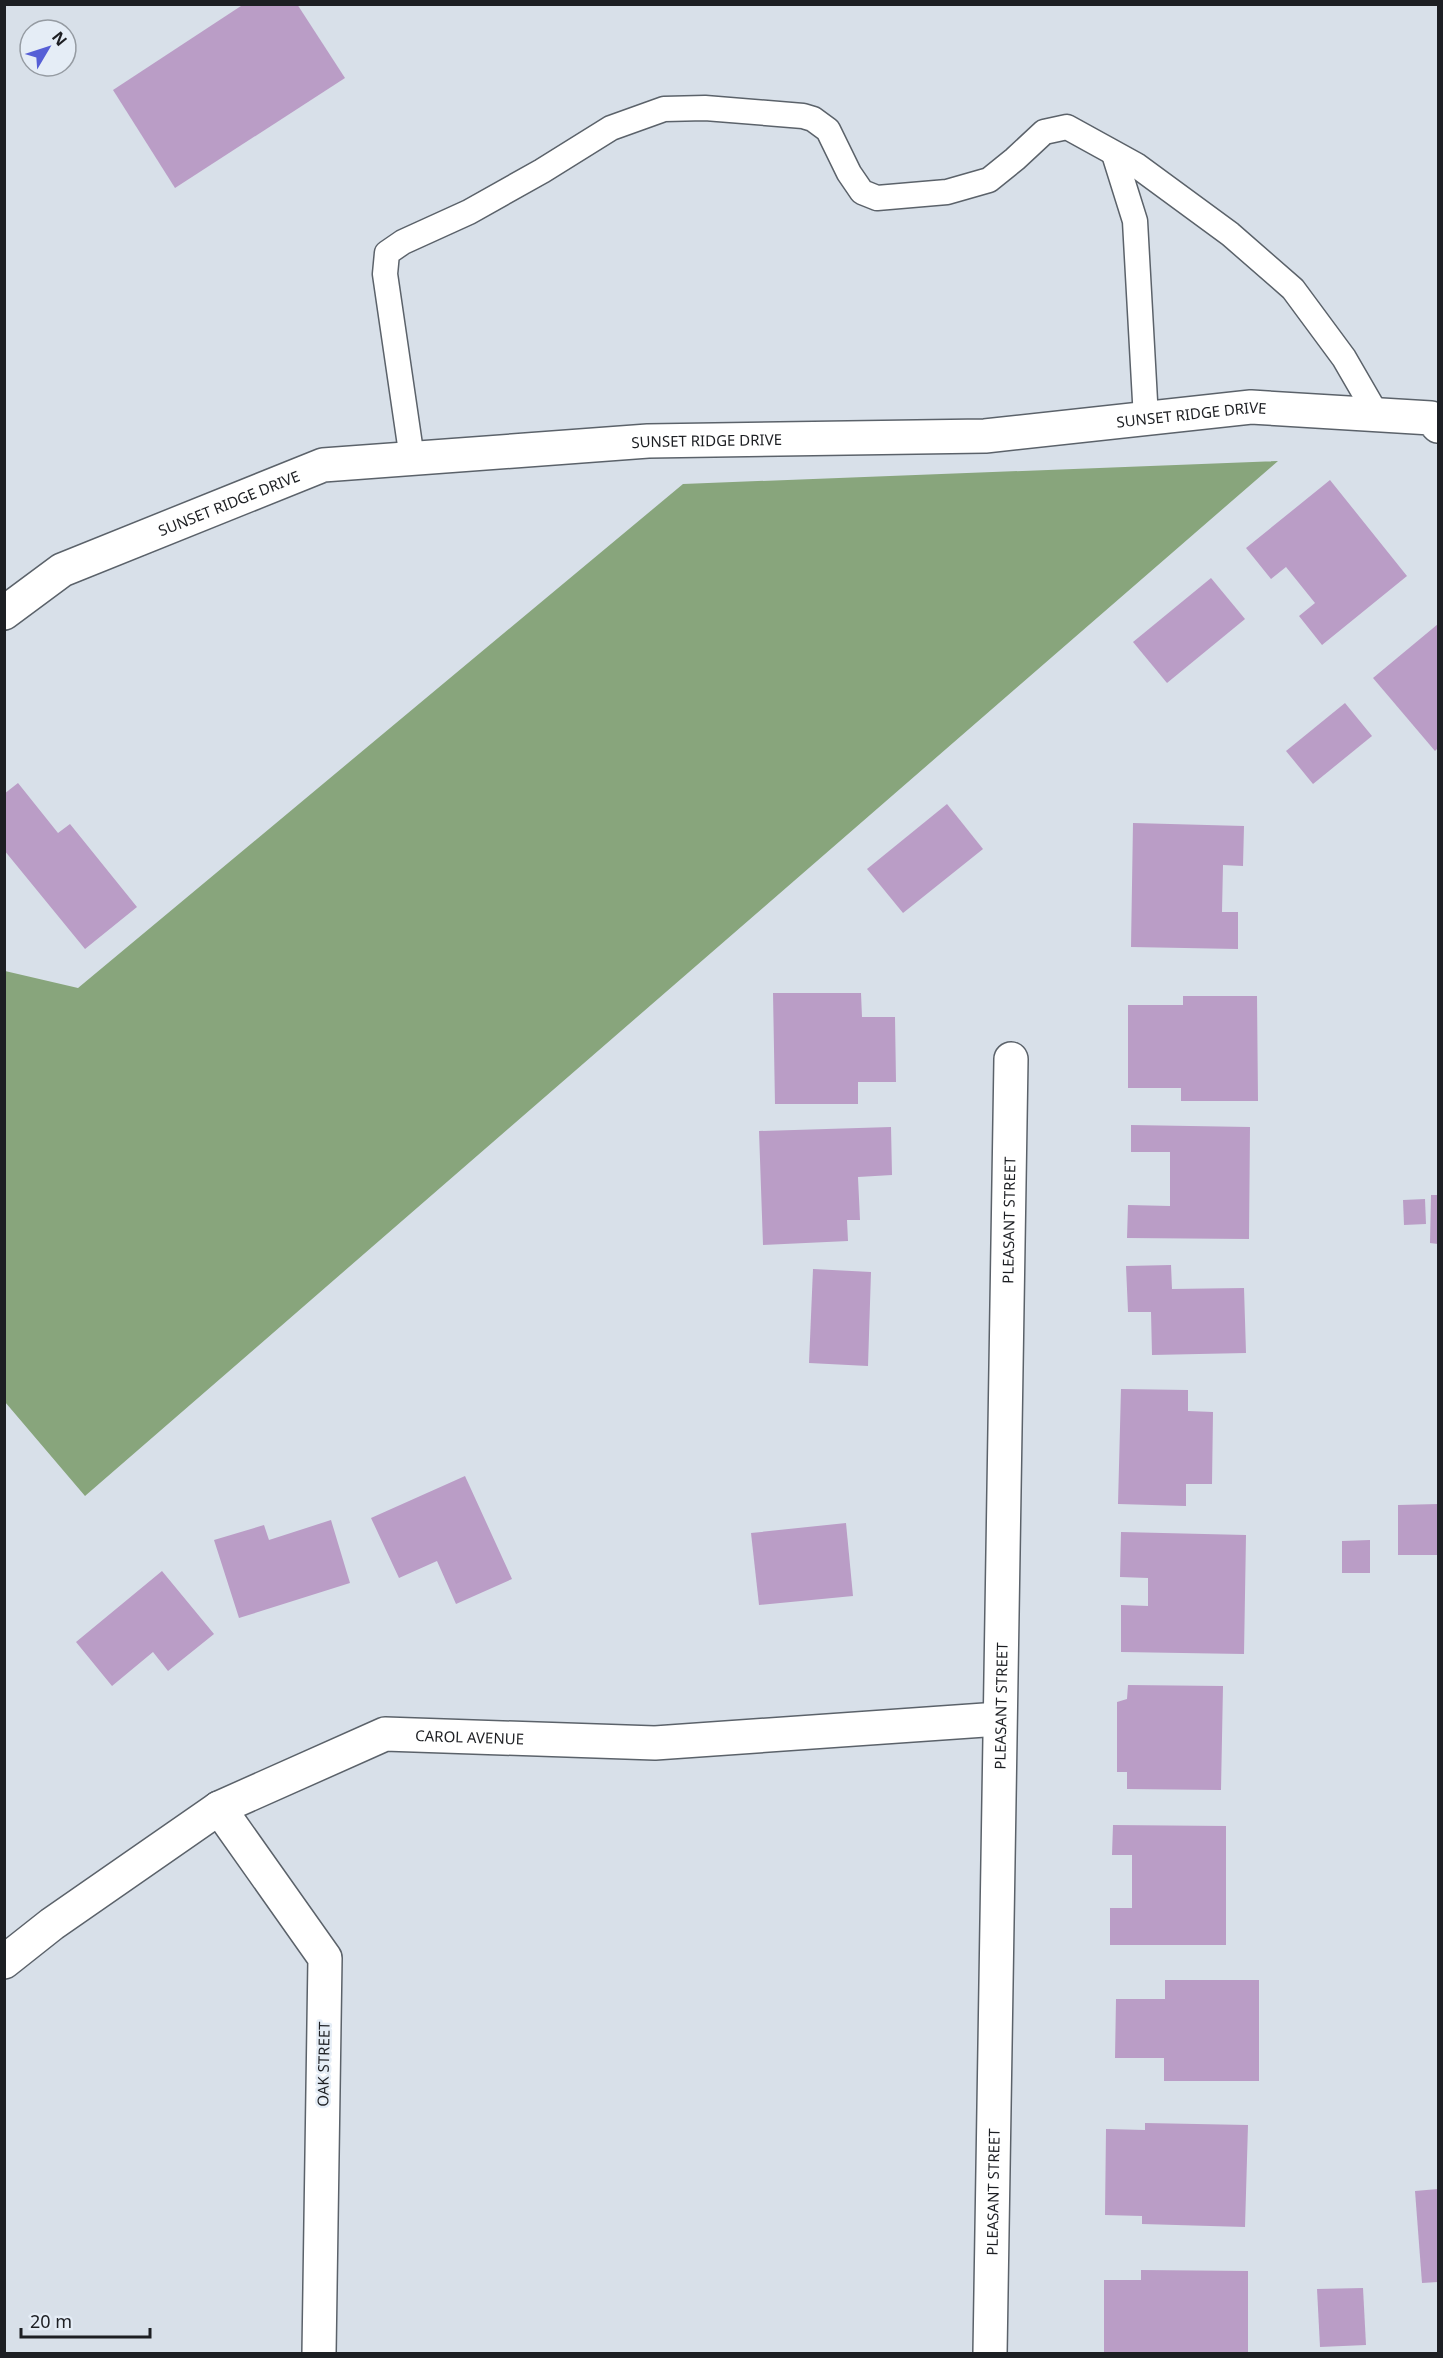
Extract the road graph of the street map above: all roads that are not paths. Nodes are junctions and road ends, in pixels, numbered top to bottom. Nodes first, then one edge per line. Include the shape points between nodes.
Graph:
1 (1114, 154) junction
2 (1377, 415) junction
3 (1146, 418) junction
4 (1438, 426) edge
5 (412, 459) junction
6 (4, 614) edge
7 (1011, 1059) dead end
8 (999, 1719) junction
9 (219, 1808) junction
10 (4, 1962) edge
11 (319, 2354) edge
12 (990, 2354) edge

1 - 2 lane via 1136,165 1230,234 1293,289 1344,358
1 - 3 lane via 1135,221
1 - 5 lane via 1067,127 1044,132 989,180 947,192 877,198 862,192 828,130 803,116 705,108 664,109 611,128 542,171 469,212 403,242 387,254 385,274
2 - 3 street, SUNSET RIDGE DRIVE via 1251,407
2 - 4 street, SUNSET RIDGE DRIVE via 1431,418
3 - 5 street, SUNSET RIDGE DRIVE via 986,436 648,441
5 - 6 street, SUNSET RIDGE DRIVE via 323,465 62,570
7 - 8 street, PLEASANT STREET
8 - 9 street, CAROL AVENUE via 655,1743 385,1734
8 - 12 street, PLEASANT STREET
9 - 10 street, CAROL AVENUE
9 - 11 street, OAK STREET via 325,1958

